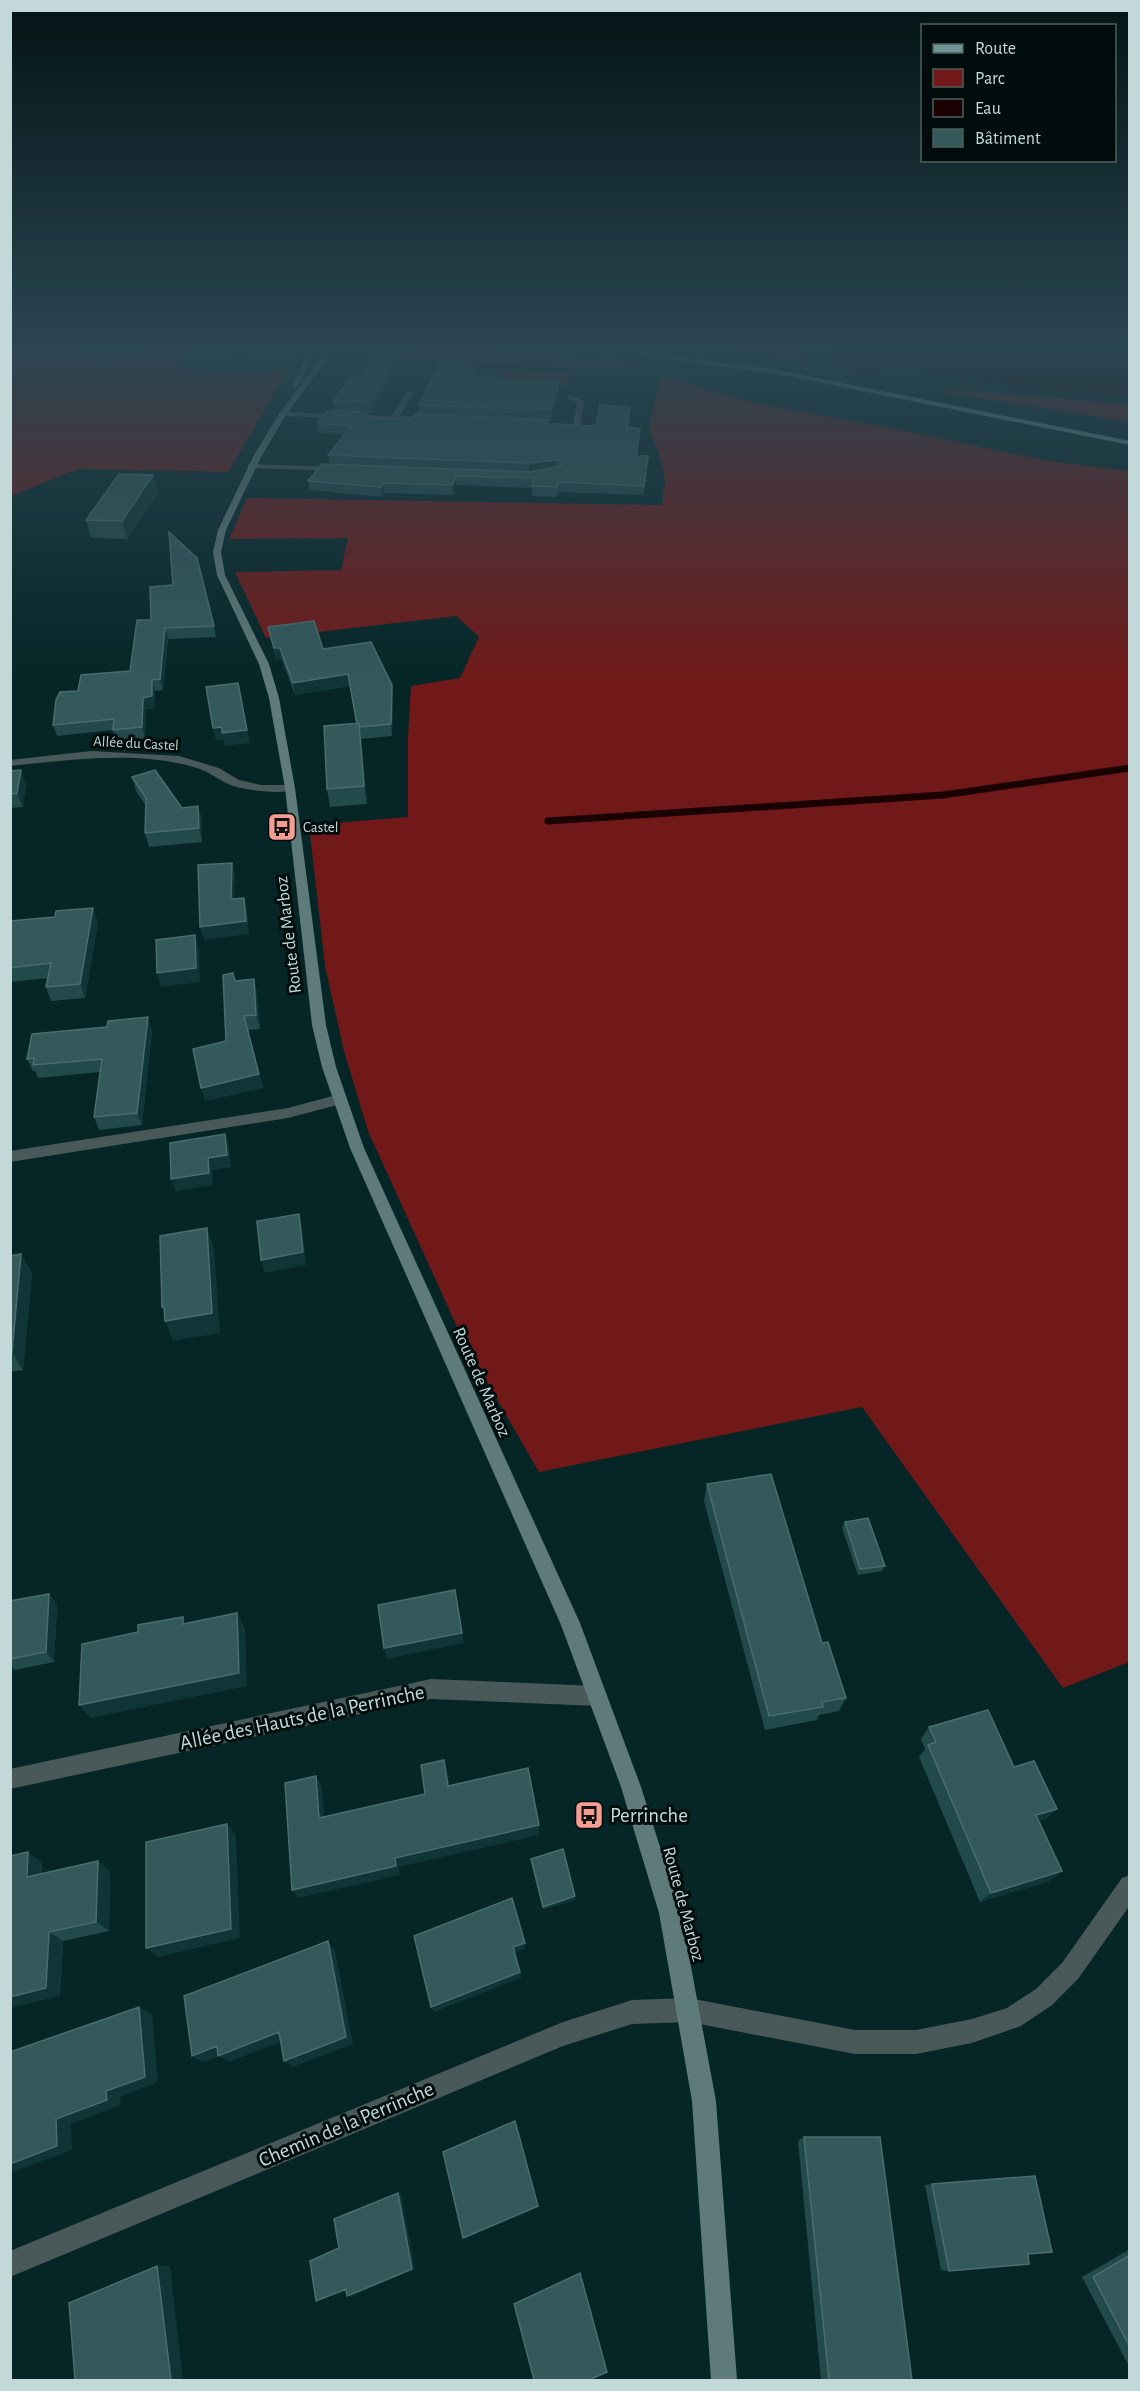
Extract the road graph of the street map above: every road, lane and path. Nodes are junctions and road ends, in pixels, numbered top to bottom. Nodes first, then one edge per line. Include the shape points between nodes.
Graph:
1 (254, 461) edge
2 (251, 466) junction
3 (343, 470) edge
4 (10, 763) edge
5 (291, 788) junction
6 (340, 1099) junction
7 (10, 1157) edge
8 (597, 1696) junction
9 (10, 1779) edge
10 (1130, 1886) edge
11 (688, 2010) junction
12 (10, 2264) edge
13 (724, 2380) edge

1 - 2 main road, Route de Marboz
2 - 3 street
2 - 5 main road, Route de Marboz via 222,530 217,552 221,574 271,687
4 - 5 street, Allée du Castel via 91,754 179,759 215,770 236,783
5 - 6 main road, Route de Marboz via 311,974 329,1067
6 - 7 street via 288,1113
6 - 8 main road, Route de Marboz via 362,1159 570,1623
8 - 9 street, Allée des Hauts de la Perrinche via 431,1689
8 - 11 main road, Route de Marboz via 631,1787 670,1913
10 - 11 street, Chemin de la Perrinche via 1070,1971 1044,1996 1013,2018 972,2031 916,2042 855,2042
11 - 12 street, Chemin de la Perrinche via 632,2012 562,2034
11 - 13 main road, Route de Marboz via 704,2102

